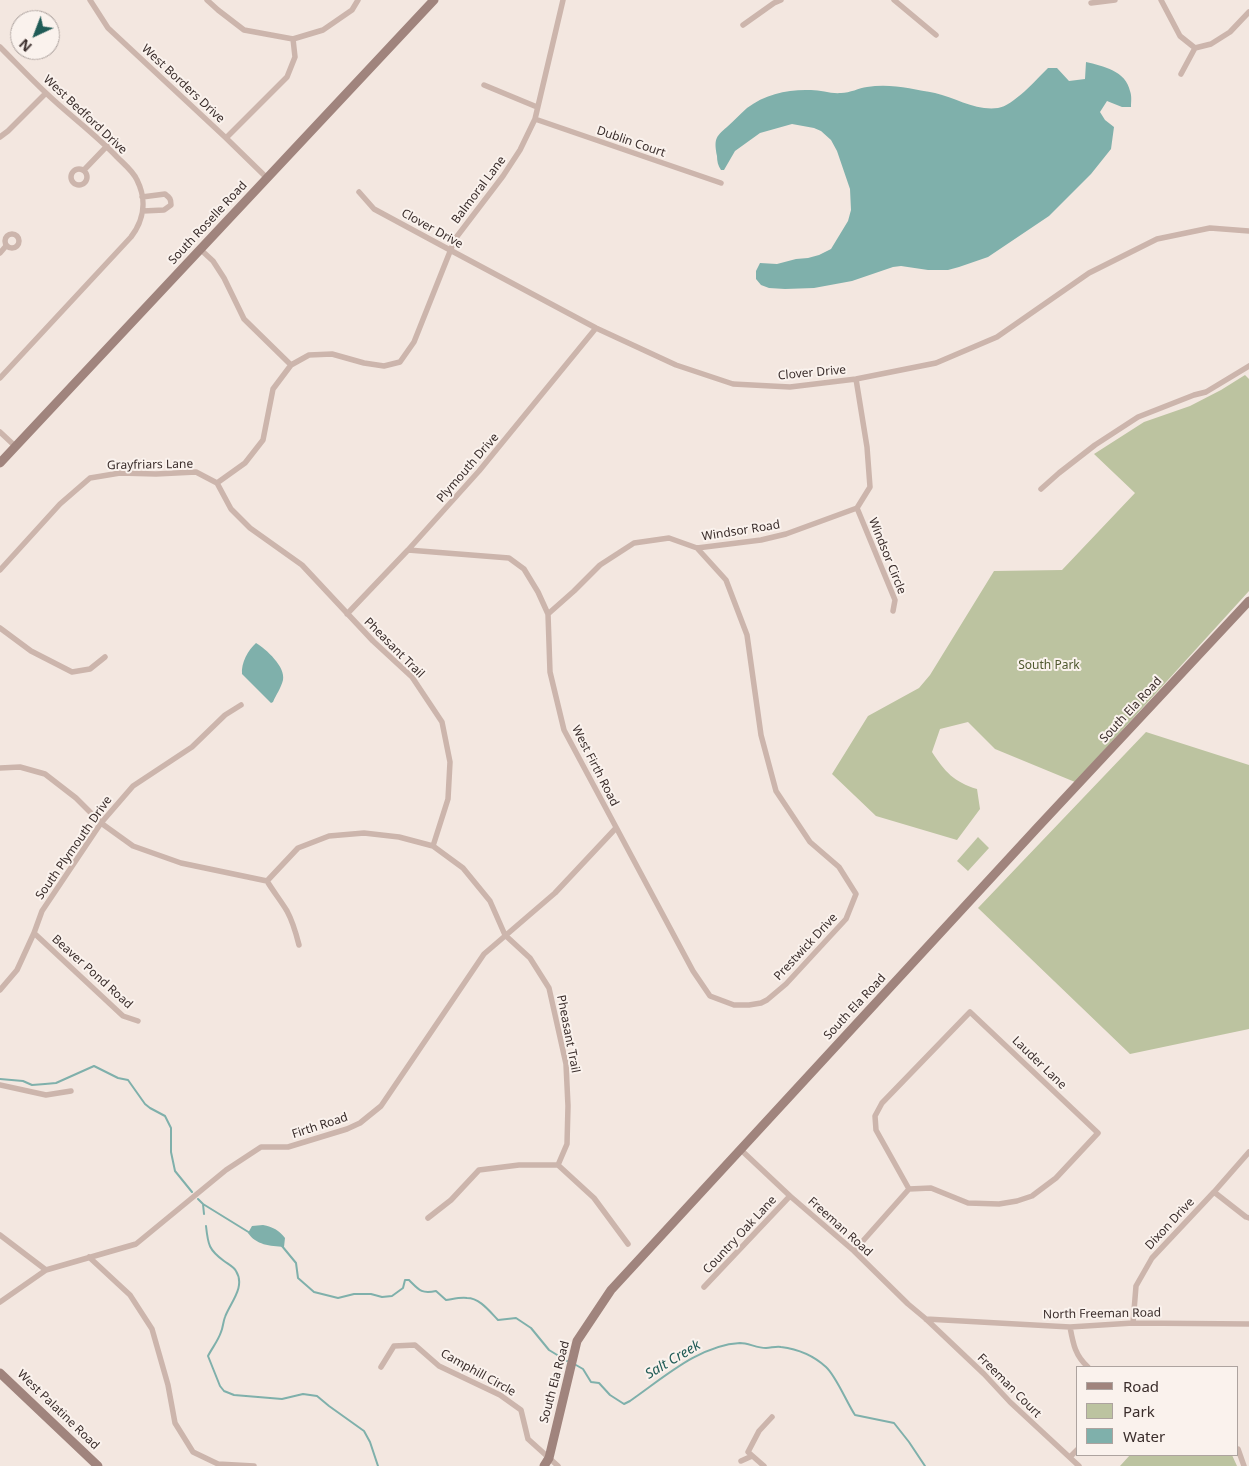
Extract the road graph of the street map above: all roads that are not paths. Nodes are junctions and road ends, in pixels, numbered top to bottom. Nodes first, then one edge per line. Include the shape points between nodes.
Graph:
1 (90, 0) edge
2 (207, 0) edge
3 (358, 0) edge
4 (434, 0) edge
5 (563, 0) edge
6 (781, 0) edge
7 (894, 0) edge
8 (1116, 0) edge
9 (1162, 0) edge
10 (1091, 3) dead end
11 (1249, 12) edge
12 (742, 25) dead end
13 (936, 35) dead end
14 (293, 39) junction
15 (0, 47) edge
16 (1195, 48) junction
17 (1181, 74) dead end
18 (484, 85) dead end
19 (46, 93) junction
20 (537, 107) junction
21 (534, 119) junction
22 (0, 137) edge
23 (226, 138) junction
24 (106, 146) junction
25 (84, 170) dead end
26 (267, 178) junction
27 (721, 183) dead end
28 (359, 192) dead end
29 (142, 197) junction
30 (143, 208) junction
31 (1249, 231) edge
32 (6, 246) dead end
33 (200, 250) junction
34 (450, 250) junction
35 (0, 253) edge
36 (596, 328) junction
37 (290, 365) junction
38 (1248, 368) edge
39 (0, 378) edge
40 (856, 379) junction
41 (0, 432) edge
42 (15, 446) junction
43 (0, 463) edge
44 (217, 483) junction
45 (1041, 489) dead end
46 (856, 508) junction
47 (697, 548) junction
48 (408, 550) junction
49 (0, 570) edge
50 (1249, 601) edge
51 (893, 612) dead end
52 (348, 614) junction
53 (548, 614) junction
54 (0, 628) edge
55 (105, 657) dead end
56 (241, 705) dead end
57 (0, 768) edge
58 (101, 823) junction
59 (616, 828) junction
60 (433, 846) junction
61 (267, 881) junction
62 (34, 933) junction
63 (505, 935) junction
64 (300, 945) dead end
65 (0, 990) edge
66 (138, 1021) dead end
67 (0, 1084) edge
68 (71, 1091) dead end
69 (740, 1149) junction
70 (1249, 1152) edge
71 (558, 1165) junction
72 (909, 1189) junction
73 (1214, 1192) junction
74 (790, 1196) junction
75 (428, 1218) dead end
76 (1249, 1218) edge
77 (0, 1235) edge
78 (628, 1244) dead end
79 (854, 1251) junction
80 (88, 1257) junction
81 (46, 1270) junction
82 (704, 1287) dead end
83 (0, 1302) edge
84 (926, 1319) junction
85 (1133, 1323) junction
86 (1249, 1324) edge
87 (1070, 1327) junction
88 (1087, 1366) edge
89 (381, 1367) dead end
90 (0, 1373) edge
91 (772, 1417) dead end
92 (1076, 1451) edge
93 (1239, 1452) edge
94 (752, 1456) junction
95 (1070, 1457) junction
96 (741, 1461) dead end
97 (546, 1462) edge
98 (98, 1466) edge
99 (254, 1466) edge
100 (558, 1466) edge
101 (764, 1466) edge
102 (1079, 1466) edge
103 (1244, 1466) edge

1 - 23 street, West Borders Drive via 108,28
2 - 14 street via 244,30
3 - 14 street via 352,10 322,30
4 - 26 main road, South Roselle Road
5 - 20 street, Balmoral Lane
6 - 12 street
7 - 13 street
8 - 10 street
9 - 16 street via 1180,36
11 - 16 street via 1230,32 1211,44
14 - 23 street via 294,56 287,77
15 - 19 street, West Bedford Drive
16 - 17 street
18 - 20 street
19 - 22 street
19 - 24 street, West Bedford Drive
20 - 21 street, Balmoral Lane
21 - 27 street, Dublin Court
21 - 34 street, Balmoral Lane via 520,150
23 - 26 street, West Borders Drive
24 - 25 street
24 - 29 street, West Bedford Drive via 134,175
26 - 33 main road, South Roselle Road
28 - 34 street, Clover Drive via 374,208
29 - 30 street, West Bedford Drive
29 - 30 street via 165,194 171,201 171,206 164,210
30 - 39 street via 140,222 131,237
31 - 40 street, Clover Drive via 1210,228 1157,239 1089,273 997,337 936,363
32 - 35 street
33 - 37 street via 224,278 244,319
33 - 42 main road, South Roselle Road
34 - 36 street, Clover Drive
34 - 37 street, Balmoral Lane via 414,342 400,362 384,366 332,354 309,355
36 - 40 street, Clover Drive via 680,367 733,384 790,387
36 - 48 street, Plymouth Drive via 480,471
37 - 44 street via 273,389 263,440 245,463
38 - 45 street via 1206,392 1138,418 1096,445
40 - 46 street via 870,488
41 - 42 street
42 - 43 main road, South Roselle Road
44 - 49 street, Grayfriars Lane via 196,472 120,473 90,478 60,504
44 - 52 street, Pheasant Trail via 231,509 250,528 302,565
46 - 47 street, Windsor Road via 786,534
46 - 51 street, Windsor Circle via 895,600
47 - 53 street, Windsor Road via 669,538 634,543 600,565
47 - 59 street, Prestwick Drive via 726,580 747,634 761,734 776,791 810,842 839,867 856,894 846,918 786,984 761,1003 734,1005 710,996 692,971
48 - 52 street, Plymouth Drive
48 - 53 street, West Firth Road via 510,558 524,569
50 - 69 main road, South Ela Road
52 - 60 street, Pheasant Trail via 412,677 442,722 450,762 448,799
53 - 59 street, West Firth Road via 550,672 564,730
54 - 55 street via 31,651 72,672 90,669
56 - 58 street, South Plymouth Drive via 225,715 192,747 133,786
57 - 58 street via 20,767 46,774
58 - 61 street via 133,846 159,856
58 - 62 street, South Plymouth Drive via 42,911
59 - 63 street, Firth Road via 555,893
60 - 61 street via 399,837 364,833 328,836 298,848
60 - 63 street, Pheasant Trail via 463,868 490,901
61 - 64 street via 290,916
62 - 65 street, South Plymouth Drive via 17,970
62 - 66 street, Beaver Pond Road via 123,1016
63 - 71 street, Pheasant Trail via 530,958 549,988 566,1064 566,1144
63 - 80 street, Firth Road via 484,954 381,1106 360,1123 288,1147 261,1148 226,1170 136,1244
67 - 68 street via 46,1095
69 - 74 street, Freeman Road
69 - 97 main road, South Ela Road via 611,1290 577,1341
70 - 73 street, Dixon Drive
71 - 75 street via 479,1170 452,1200
71 - 78 street via 594,1198
72 - 72 street, Lauder Lane via 931,1188 968,1203 1017,1201 1032,1196 1056,1178 1098,1133 970,1012 882,1103 875,1116 876,1130
72 - 79 street
73 - 76 street
73 - 85 street, Dixon Drive via 1152,1258 1136,1286
74 - 79 street, Freeman Road
74 - 82 street, Country Oak Lane
77 - 81 street
79 - 84 street, Freeman Road
80 - 81 street, Firth Road
80 - 99 street via 130,1296 152,1329 175,1423 193,1452 218,1464
81 - 83 street, Firth Road
84 - 87 street, North Freeman Road
84 - 95 street, Freeman Court
85 - 86 street, North Freeman Road
85 - 87 street, North Freeman Road
87 - 88 street via 1078,1357
89 - 97 street, Camphill Circle via 394,1346 415,1345 439,1366 500,1395 521,1410 528,1439
90 - 98 main road, West Palatine Road
91 - 94 street via 759,1431 748,1452
92 - 95 street
93 - 103 street
94 - 96 street
94 - 101 street
95 - 102 street, Freeman Court
97 - 100 street

